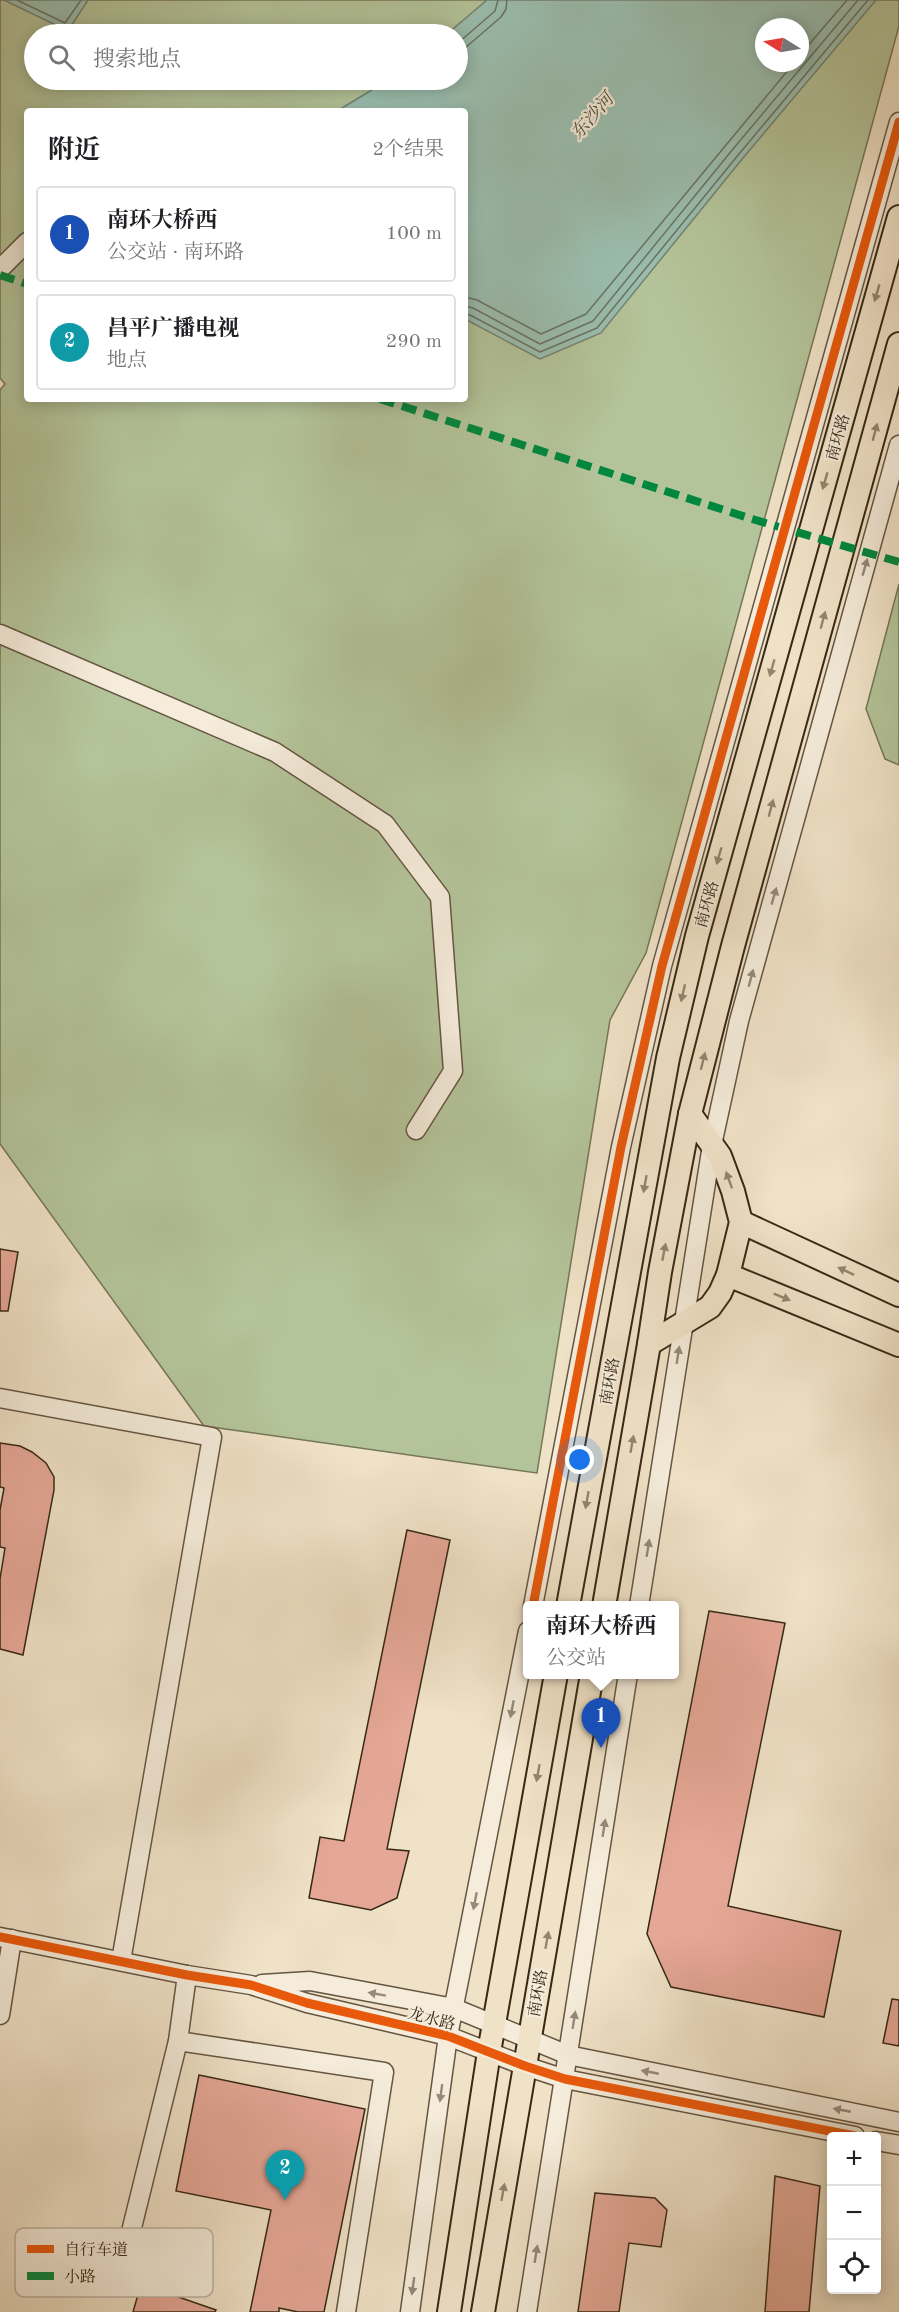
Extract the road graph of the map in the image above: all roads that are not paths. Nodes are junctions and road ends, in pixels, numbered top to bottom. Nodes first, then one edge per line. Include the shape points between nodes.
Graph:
1 (899, 122) edge
2 (899, 216) edge
3 (24, 245) edge
4 (0, 269) edge
5 (899, 344) edge
6 (899, 445) edge
7 (0, 634) edge
8 (690, 1114) junction
9 (416, 1130) dead end
10 (712, 1145) junction
11 (741, 1222) junction
12 (728, 1275) junction
13 (899, 1295) edge
14 (683, 1322) junction
15 (650, 1344) junction
16 (899, 1345) edge
17 (0, 1398) edge
18 (533, 1601) edge
19 (569, 1601) edge
20 (605, 1601) edge
21 (640, 1601) edge
22 (523, 1656) edge
23 (555, 1679) edge
24 (591, 1679) edge
25 (627, 1679) edge
26 (6, 1938) edge
27 (121, 1961) junction
28 (187, 1974) junction
29 (251, 1984) junction
30 (454, 2008) junction
31 (0, 2015) edge
32 (494, 2024) junction
33 (448, 2036) junction
34 (530, 2039) junction
35 (178, 2041) junction
36 (489, 2052) junction
37 (568, 2055) junction
38 (525, 2066) junction
39 (565, 2079) junction
40 (899, 2122) edge
41 (835, 2132) edge
42 (881, 2142) edge
43 (899, 2145) edge
44 (132, 2228) edge
45 (346, 2312) edge
46 (410, 2312) edge
47 (449, 2312) edge
48 (483, 2312) edge
49 (527, 2312) edge

1 - 18 street via 662,966 621,1147
2 -> 19 main road, 南环路 via 697,936 668,1058
3 - 4 street
8 -> 5 main road, 南环路
10 -> 6 street via 739,1021
7 - 9 street via 275,752 385,824 440,897 453,1071
8 - 10 main road
15 -> 8 main road, 南环路
11 -> 10 main road via 724,1165
10 - 14 street
11 - 12 main road
13 -> 11 main road
12 - 14 main road via 710,1307
12 -> 16 main road
14 - 15 main road
21 -> 14 street
20 -> 15 main road, 南环路
17 - 27 street via 212,1437
22 -> 30 street
23 -> 32 main road
34 -> 24 main road, 南环路
37 -> 25 street
26 - 27 street, 龙水路
26 - 31 street
27 - 28 street, 龙水路
28 - 29 street, 龙水路
28 - 35 street
30 -> 29 street via 310,1981
29 - 33 street, 龙水路 via 307,2003
30 - 32 street
30 - 33 street
32 - 34 street
32 - 36 main road
33 - 36 street, 龙水路
33 -> 46 street
34 - 37 street
34 - 38 main road, 南环路
35 - 44 street
35 - 45 street via 384,2072
36 - 38 street, 龙水路
36 - 47 main road
37 - 39 street
40 -> 37 street
38 - 39 street, 龙水路
48 -> 38 main road, 南环路
39 - 41 street, 龙水路
49 -> 39 street
42 - 43 street

